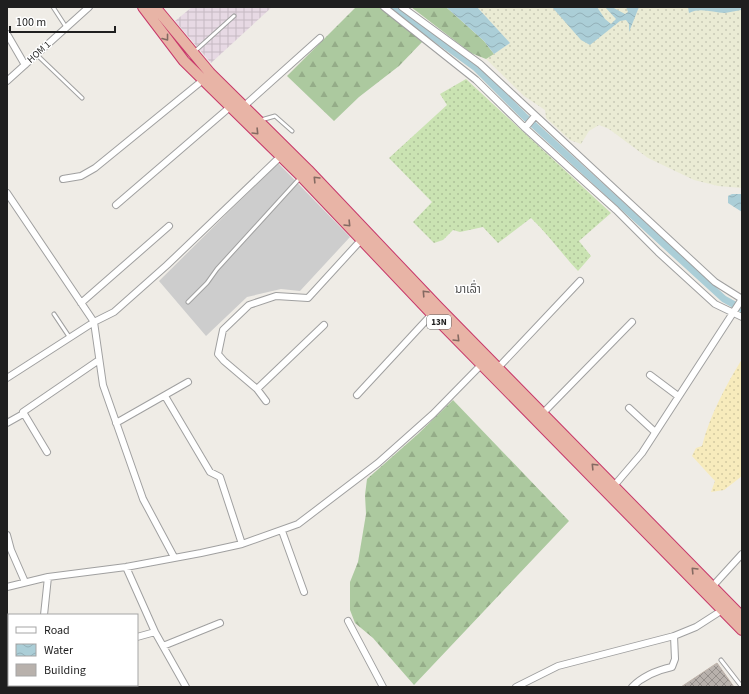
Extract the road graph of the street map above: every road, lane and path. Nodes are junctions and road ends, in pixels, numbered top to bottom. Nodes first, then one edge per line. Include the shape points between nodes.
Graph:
1 (53, 7) edge
2 (89, 7) edge
3 (143, 7) edge
4 (154, 7) edge
5 (384, 7) edge
6 (402, 7) edge
7 (234, 16) dead end
8 (66, 28) junction
9 (7, 34) edge
10 (320, 38) dead end
11 (36, 54) junction
12 (192, 54) junction
13 (24, 65) junction
14 (203, 80) junction
15 (7, 81) edge
16 (82, 98) dead end
17 (230, 107) junction
18 (244, 107) junction
19 (535, 116) junction
20 (259, 121) junction
21 (526, 128) junction
22 (292, 131) dead end
23 (283, 153) junction
24 (301, 176) junction
25 (63, 179) dead end
26 (7, 193) edge
27 (116, 205) dead end
28 (169, 226) dead end
29 (362, 239) junction
30 (580, 281) dead end
31 (741, 300) edge
32 (188, 302) dead end
33 (81, 303) junction
34 (734, 311) junction
35 (54, 314) dead end
36 (432, 314) junction
37 (742, 317) edge
38 (94, 322) junction
39 (632, 322) dead end
40 (324, 325) dead end
41 (70, 338) junction
42 (99, 360) junction
43 (485, 361) junction
44 (495, 370) junction
45 (650, 376) dead end
46 (7, 378) edge
47 (188, 382) dead end
48 (258, 389) junction
49 (358, 395) dead end
50 (165, 396) junction
51 (678, 396) junction
52 (266, 401) dead end
53 (629, 408) dead end
54 (543, 413) junction
55 (23, 414) junction
56 (7, 423) edge
57 (116, 423) junction
58 (655, 432) junction
59 (47, 452) dead end
60 (614, 487) junction
61 (282, 531) junction
62 (7, 535) edge
63 (242, 544) junction
64 (742, 554) edge
65 (174, 557) junction
66 (126, 567) junction
67 (48, 577) junction
68 (25, 582) junction
69 (7, 587) edge
70 (708, 591) junction
71 (304, 592) dead end
72 (726, 608) junction
73 (44, 614) edge
74 (742, 617) edge
75 (348, 622) dead end
76 (220, 623) dead end
77 (742, 630) edge
78 (155, 632) junction
79 (674, 636) junction
80 (138, 637) edge
81 (163, 646) junction
82 (720, 660) dead end
83 (186, 687) edge
84 (383, 687) edge
85 (516, 687) edge
86 (632, 687) edge
87 (742, 687) edge

1 - 8 lane
2 - 8 street, HOM 1
3 -> 14 highway, 13N via 184,61
4 - 12 highway, 13N
5 - 21 street via 466,71
6 - 19 street via 480,64
7 - 12 lane
8 - 11 street, HOM 1
9 - 13 street
10 - 18 street
11 - 13 street, HOM 1
11 - 16 lane
12 - 18 highway, 13N
13 - 15 street, HOM 1
14 - 17 highway, 13N
14 - 25 street via 95,168 81,176
17 -> 23 highway, 13N
17 - 27 street
18 - 20 highway, 13N
19 - 21 street
19 - 31 street via 715,282
20 - 22 lane via 275,116
20 - 23 highway, 13N
21 - 34 street via 715,304
23 - 24 highway, 13N
23 - 38 street via 161,270 114,312
43 -> 23 highway, 13N
24 -> 29 highway, 13N
24 - 32 lane
26 - 33 street
28 - 33 street
29 - 36 highway, 13N
29 - 48 street via 308,298 276,296 249,305 223,330 218,354
30 - 44 street
31 - 34 street
33 - 38 street
34 - 37 street
34 - 51 street
35 - 41 lane
36 -> 43 highway, 13N
36 - 49 street
38 - 41 street
38 - 42 street
39 - 54 street
40 - 48 street
41 - 46 street
42 - 55 street via 25,410
42 - 57 street via 103,385
43 - 44 highway, 13N
43 - 61 street via 433,414 378,463 298,524
44 - 54 highway, 13N
44 - 70 highway, 13N
45 - 51 street
47 - 50 street
48 - 52 street
50 - 57 street
50 - 63 street via 210,472 220,476
51 - 58 street
53 - 58 street
60 -> 54 highway, 13N
55 - 56 street
55 - 59 street
57 - 65 street via 143,499
58 - 60 street via 642,453
70 -> 60 highway, 13N
61 - 63 street
61 - 71 street
62 - 68 street
63 - 65 street
64 - 70 street
65 - 66 street
66 - 67 street
66 - 78 street
67 - 68 street
67 - 73 street
68 - 69 street
70 - 72 highway, 13N
72 - 74 highway, 13N
72 - 77 highway, 13N
72 - 79 street via 696,627
75 - 84 street
76 - 81 street
78 - 80 street
78 - 81 street
79 - 85 street via 558,666
79 - 86 street via 675,659 672,667 638,681
81 - 83 street
82 - 87 lane

